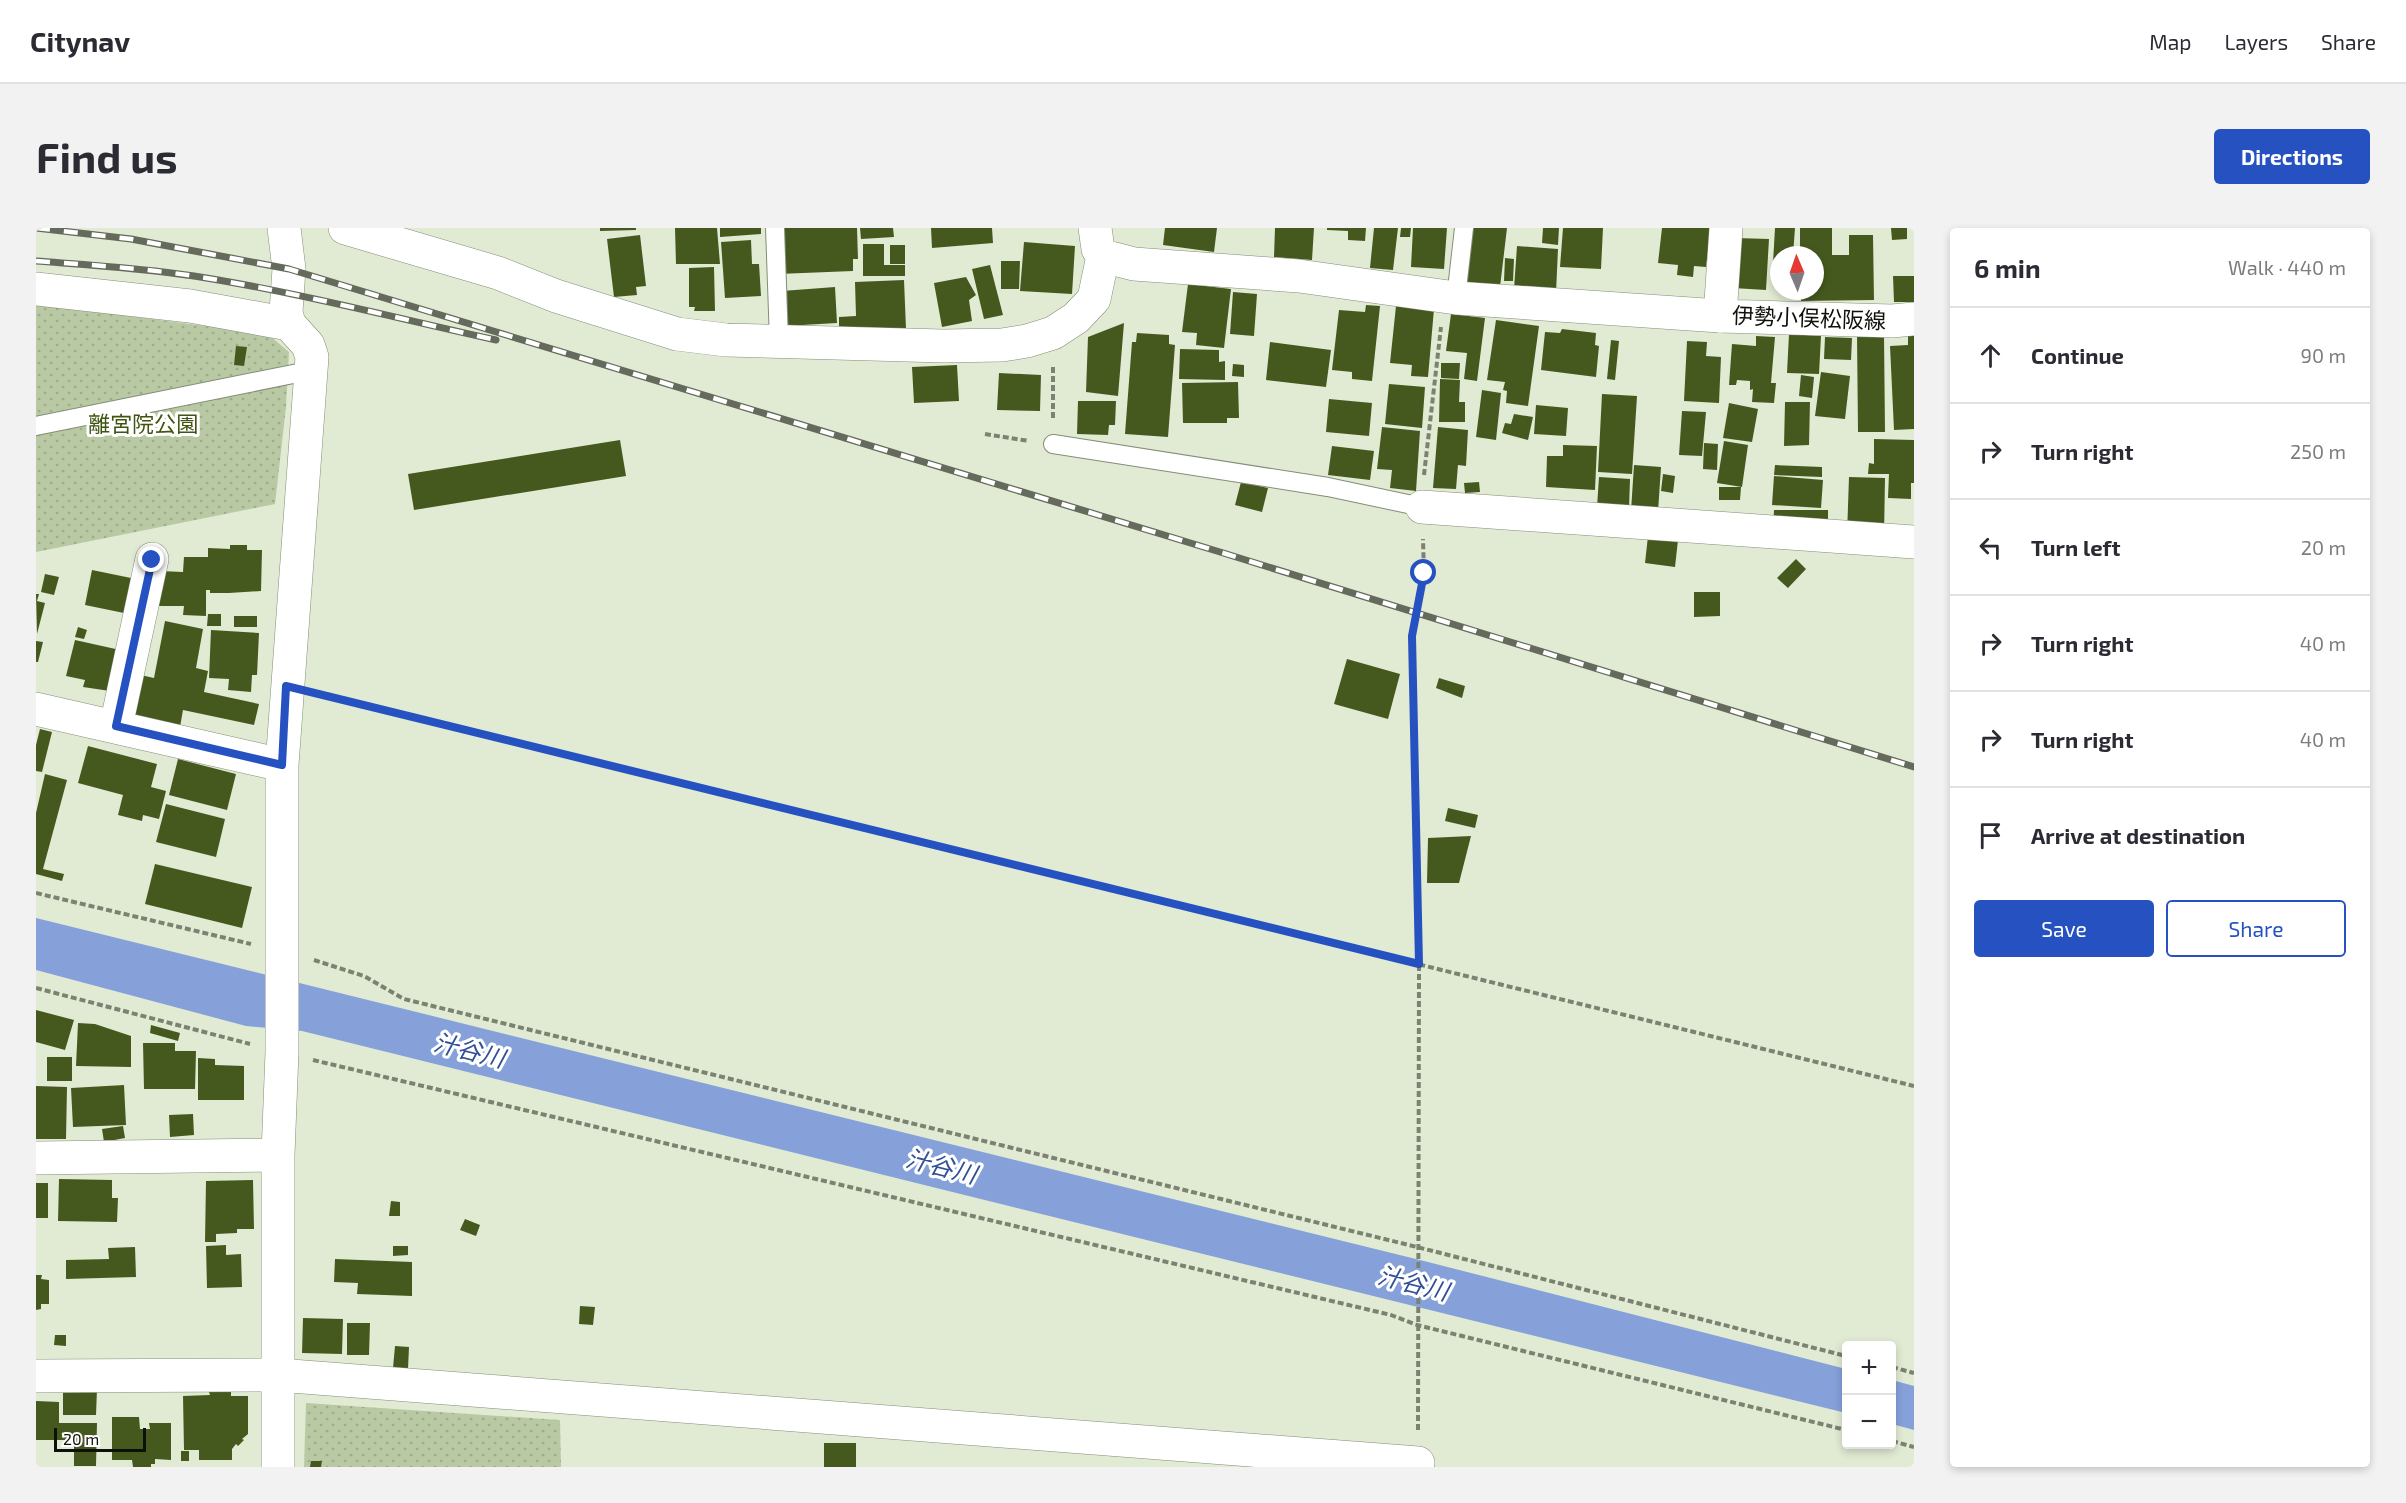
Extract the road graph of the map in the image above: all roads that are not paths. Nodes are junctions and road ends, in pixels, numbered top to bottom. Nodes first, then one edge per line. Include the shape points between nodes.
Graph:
1 (284, 228) edge
2 (345, 228) edge
3 (775, 228) edge
4 (1464, 228) edge
5 (1726, 228) edge
6 (1099, 242) edge
7 (36, 289) edge
8 (1446, 297) junction
9 (1720, 316) junction
10 (1914, 319) edge
11 (289, 324) junction
12 (779, 341) junction
13 (313, 370) junction
14 (36, 426) edge
15 (1053, 444) road end
16 (1422, 507) joint
17 (1914, 542) edge
18 (152, 560) dead end
19 (36, 709) edge
20 (116, 726) junction
21 (282, 765) junction
22 (278, 1155) junction
23 (36, 1158) edge
24 (278, 1375) junction
25 (36, 1376) edge
26 (1418, 1463) road end
27 (278, 1467) edge

1 - 11 street
2 - 12 street via 498,273 556,296 677,334
3 - 12 lane
4 - 8 lane
5 - 9 street, 伊勢小俣松阪線
6 - 8 street via 1134,264 1299,276
6 - 12 street via 1094,299 1076,318 1053,333 990,345
7 - 11 street via 190,306
8 - 9 street
9 - 10 street, 伊勢小俣松阪線
11 - 13 street via 308,345
13 - 14 lane
13 - 21 street
15 - 16 lane via 1328,487
16 - 17 street
18 - 20 street
19 - 20 street
20 - 21 street
21 - 22 street
22 - 23 street
22 - 24 street
24 - 25 street
24 - 26 street
24 - 27 street

